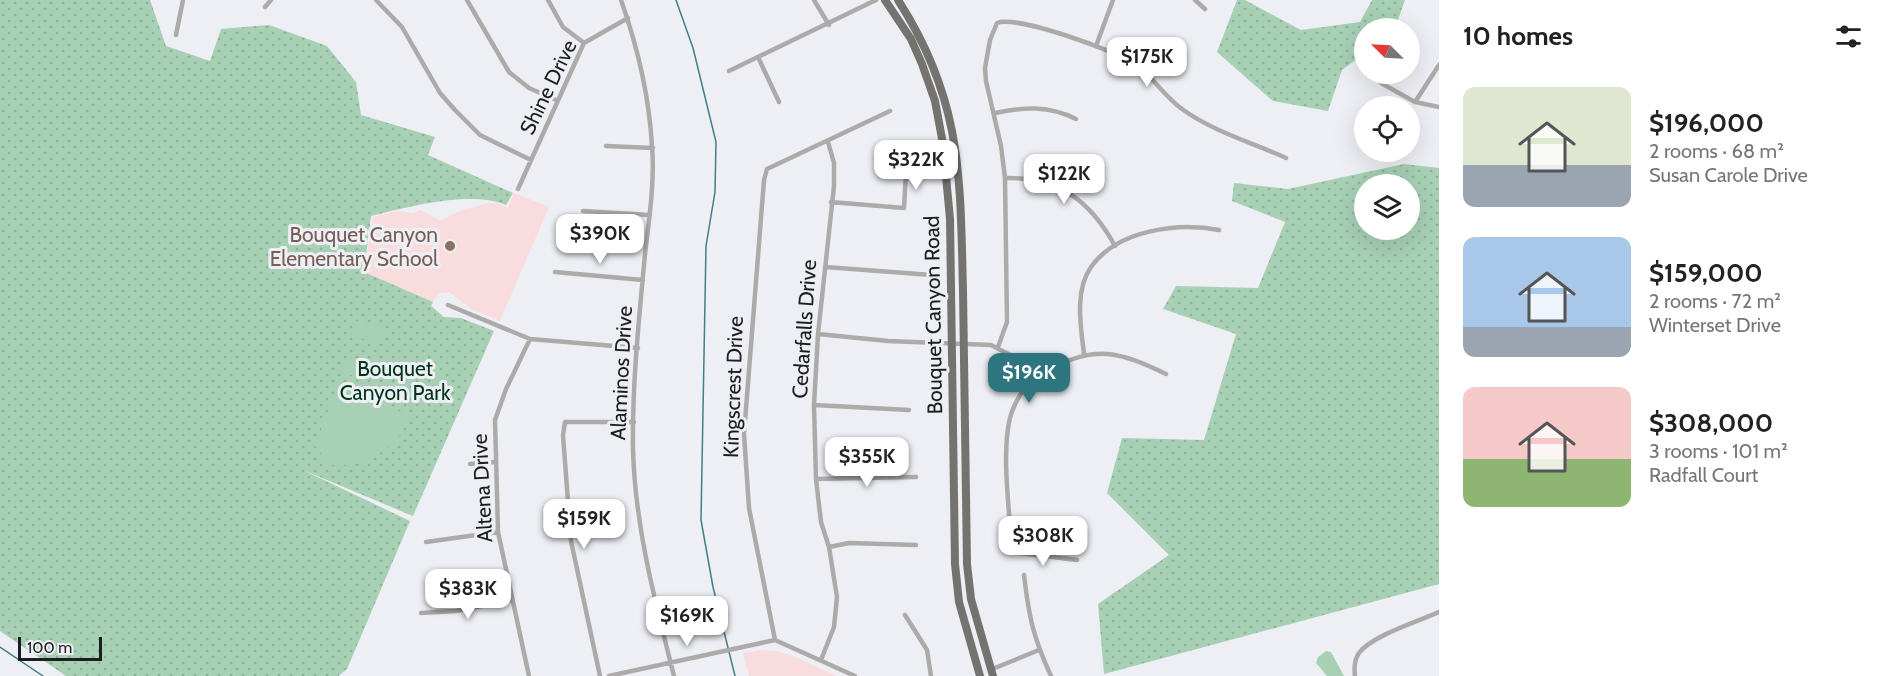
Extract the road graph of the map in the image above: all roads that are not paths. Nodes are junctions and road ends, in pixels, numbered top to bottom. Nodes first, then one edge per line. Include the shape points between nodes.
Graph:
1 (183, 0) edge
2 (271, 0) edge
3 (376, 0) edge
4 (467, 0) edge
5 (548, 0) edge
6 (621, 0) edge
7 (814, 0) edge
8 (876, 0) edge
9 (885, 0) edge
10 (898, 0) edge
11 (1113, 0) edge
12 (1195, 0) edge
13 (265, 8) dead end
14 (1205, 9) dead end
15 (628, 18) junction
16 (829, 25) junction
17 (176, 35) dead end
18 (584, 43) junction
19 (1096, 46) junction
20 (758, 57) junction
21 (1439, 64) edge
22 (729, 71) dead end
23 (1383, 84) edge
24 (1404, 96) edge
25 (1419, 96) edge
26 (556, 100) junction
27 (779, 102) dead end
28 (1420, 103) edge
29 (1439, 107) edge
30 (890, 111) dead end
31 (995, 113) junction
32 (1076, 119) dead end
33 (828, 142) junction
34 (606, 146) dead end
35 (652, 148) junction
36 (1286, 158) dead end
37 (531, 160) junction
38 (906, 172) dead end
39 (1005, 178) junction
40 (518, 189) dead end
41 (831, 202) junction
42 (583, 211) dead end
43 (650, 215) junction
44 (1219, 230) dead end
45 (1115, 246) junction
46 (825, 267) junction
47 (555, 272) dead end
48 (932, 275) dead end
49 (643, 280) junction
50 (448, 305) dead end
51 (818, 334) junction
52 (530, 339) junction
53 (950, 342) junction
54 (964, 342) junction
55 (998, 347) junction
56 (638, 348) junction
57 (1084, 354) junction
58 (1036, 374) junction
59 (1166, 374) dead end
60 (814, 405) junction
61 (909, 410) dead end
62 (634, 422) junction
63 (495, 462) junction
64 (470, 464) dead end
65 (916, 477) dead end
66 (816, 479) junction
67 (498, 532) junction
68 (426, 542) dead end
69 (915, 545) dead end
70 (829, 547) junction
71 (1077, 560) dead end
72 (1024, 575) dead end
73 (511, 600) junction
74 (1439, 612) edge
75 (421, 614) dead end
76 (905, 615) dead end
77 (775, 640) junction
78 (1039, 650) junction
79 (821, 660) junction
80 (671, 663) junction
81 (992, 673) edge
82 (529, 676) edge
83 (600, 676) edge
84 (609, 676) edge
85 (674, 676) edge
86 (855, 676) edge
87 (931, 676) edge
88 (978, 676) edge
89 (1051, 676) edge
90 (1355, 676) edge

1 - 17 street
2 - 13 street
3 - 37 street via 402,27 440,93 455,111 480,135
4 - 26 street via 509,72 529,88
5 - 18 street via 563,27
6 - 15 street, Alaminos Drive
7 - 16 street
8 - 16 street
9 - 53 main road, Bouquet Canyon Road via 911,39 935,101 950,219
10 - 54 main road, Bouquet Canyon Road via 920,34 935,68 956,142 963,218
11 - 19 street
12 - 14 street
15 - 18 street, Shine Drive
15 - 35 street, Alaminos Drive via 643,71
16 - 20 street
18 - 26 street, Shine Drive
19 - 31 street via 1014,20 997,23 985,68
19 - 36 street via 1134,63 1180,108
20 - 22 street
20 - 27 street
21 - 25 street
23 - 24 street
26 - 37 street, Shine Drive
28 - 29 street
30 - 33 street
31 - 32 street via 1043,108
31 - 39 street
33 - 41 street, Cedarfalls Drive via 834,163
33 - 77 street, Kingscrest Drive via 767,169 753,297 744,434 749,508
34 - 35 street
35 - 43 street, Alaminos Drive
37 - 40 street, Shine Drive
38 - 41 street via 903,208
39 - 45 street via 1032,178 1088,205
39 - 55 street via 1007,322
41 - 46 street, Cedarfalls Drive
42 - 43 street
43 - 49 street, Alaminos Drive
44 - 45 street via 1196,225 1175,227
45 - 57 street via 1090,268 1083,288 1080,313
46 - 48 street
46 - 51 street, Cedarfalls Drive
47 - 49 street
49 - 56 street, Alaminos Drive
50 - 52 street
51 - 53 street
51 - 60 street, Cedarfalls Drive
52 - 56 street
52 - 63 street, Altena Drive via 495,420
53 - 54 street
53 - 88 main road, Bouquet Canyon Road via 958,602
54 - 55 street
54 - 81 main road, Bouquet Canyon Road via 967,564 971,599
55 - 58 street
56 - 62 street, Alaminos Drive
57 - 58 street
57 - 59 street via 1106,353 1127,358
58 - 71 street via 1010,417 1007,450 1012,552
60 - 61 street
60 - 66 street, Cedarfalls Drive
62 - 80 street, Alaminos Drive via 641,532
62 - 83 street via 565,422 564,466 571,541
63 - 64 street
63 - 67 street, Altena Drive
65 - 66 street
66 - 70 street, Cedarfalls Drive via 821,522
67 - 68 street
67 - 73 street, Altena Drive
69 - 70 street via 849,543
70 - 79 street, Cedarfalls Drive via 837,597 834,627
72 - 78 street via 1028,613
73 - 75 street
73 - 82 street, Altena Drive
74 - 90 street via 1376,640 1360,652
76 - 87 street via 927,650
77 - 79 street
77 - 80 street
78 - 81 street
78 - 89 street
79 - 86 street
80 - 84 street
80 - 85 street, Alaminos Drive
81 - 88 main road

